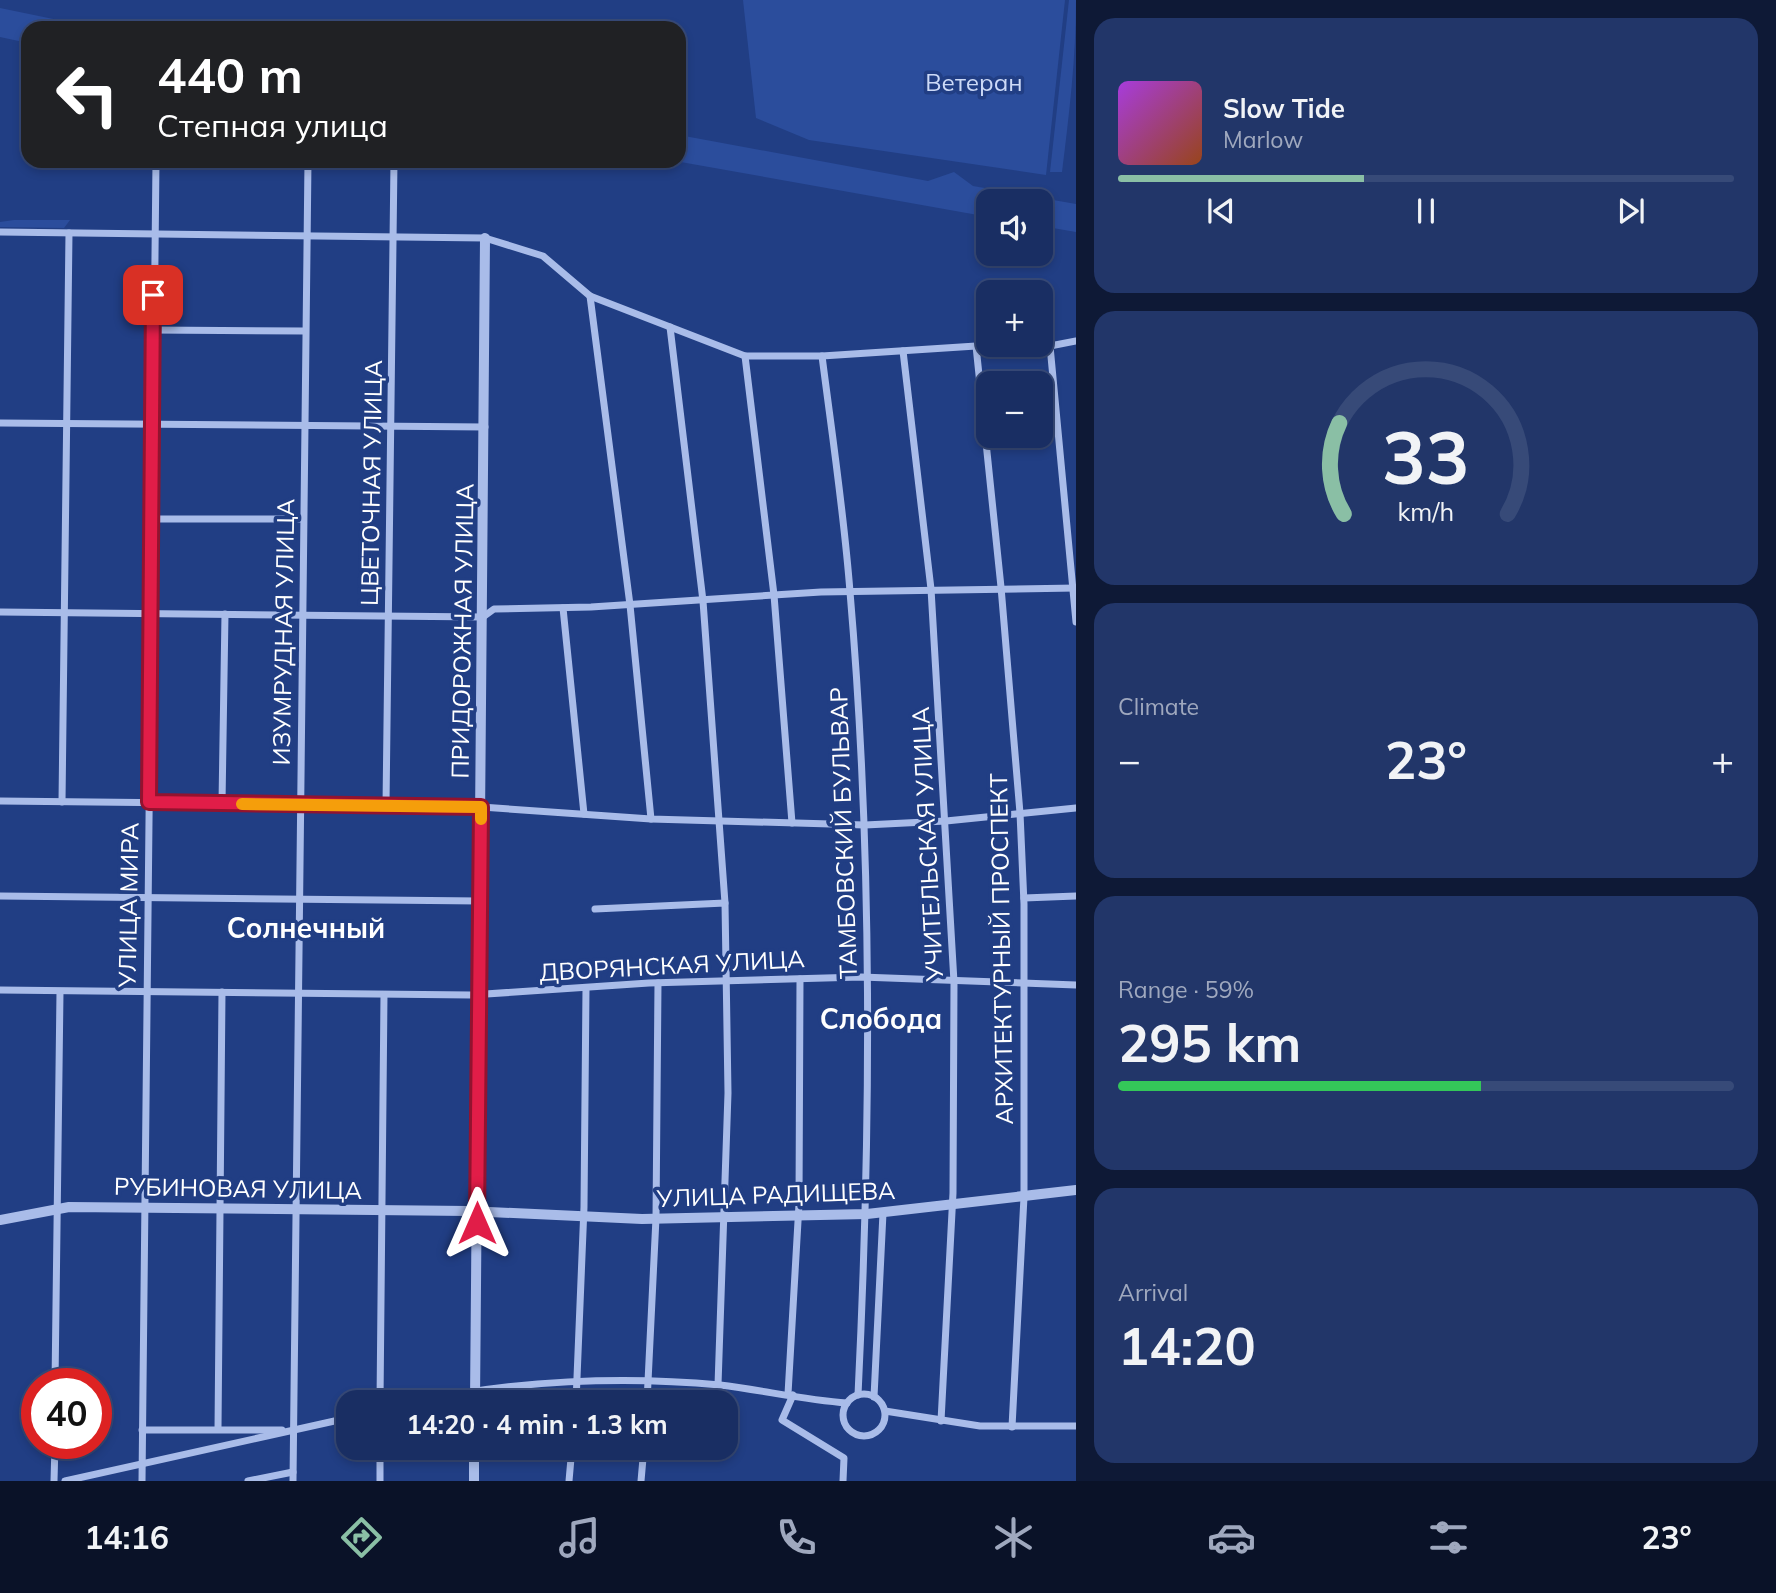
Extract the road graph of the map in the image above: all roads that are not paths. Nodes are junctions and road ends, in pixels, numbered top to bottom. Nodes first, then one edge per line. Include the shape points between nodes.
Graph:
1 (156, 168) edge
2 (308, 168) edge
3 (394, 168) edge
4 (0, 232) edge
5 (69, 233) junction
6 (155, 233) junction
7 (306, 236) junction
8 (394, 238) junction
9 (485, 238) junction
10 (590, 296) junction
11 (670, 327) junction
12 (153, 330) junction
13 (305, 331) junction
14 (1076, 341) edge
15 (976, 346) edge
16 (1053, 346) edge
17 (903, 351) junction
18 (745, 356) junction
19 (822, 356) junction
20 (977, 357) edge
21 (1052, 357) edge
22 (0, 424) edge
23 (66, 424) junction
24 (152, 424) junction
25 (304, 425) junction
26 (391, 427) junction
27 (485, 427) junction
28 (152, 519) junction
29 (303, 519) junction
30 (1001, 587) junction
31 (1074, 587) edge
32 (931, 589) junction
33 (850, 591) junction
34 (774, 595) junction
35 (703, 601) junction
36 (630, 605) junction
37 (563, 608) junction
38 (0, 612) edge
39 (64, 613) junction
40 (150, 613) junction
41 (225, 614) junction
42 (303, 615) junction
43 (389, 616) junction
44 (483, 617) junction
45 (1076, 622) edge
46 (0, 801) edge
47 (62, 802) junction
48 (149, 802) junction
49 (222, 803) junction
50 (300, 804) junction
51 (386, 805) junction
52 (481, 807) junction
53 (1076, 808) edge
54 (1020, 813) junction
55 (584, 814) junction
56 (651, 819) junction
57 (946, 821) junction
58 (719, 822) junction
59 (792, 823) junction
60 (865, 825) junction
61 (0, 896) edge
62 (1076, 896) edge
63 (147, 897) junction
64 (1024, 898) junction
65 (299, 900) junction
66 (480, 901) junction
67 (725, 903) junction
68 (595, 909) dead end
69 (869, 977) junction
70 (800, 979) junction
71 (726, 980) junction
72 (954, 982) junction
73 (658, 983) junction
74 (1026, 985) junction
75 (1076, 985) edge
76 (586, 988) junction
77 (0, 990) edge
78 (147, 991) junction
79 (60, 992) junction
80 (222, 992) junction
81 (298, 994) junction
82 (384, 995) junction
83 (479, 995) junction
84 (1076, 1190) edge
85 (1024, 1197) junction
86 (144, 1207) junction
87 (953, 1207) junction
88 (57, 1208) junction
89 (219, 1208) junction
90 (296, 1210) junction
91 (382, 1210) junction
92 (477, 1212) junction
93 (883, 1213) junction
94 (867, 1214) junction
95 (798, 1216) junction
96 (584, 1217) junction
97 (656, 1218) junction
98 (726, 1218) junction
99 (0, 1220) edge
100 (55, 1368) edge
101 (578, 1383) junction
102 (648, 1383) junction
103 (718, 1385) junction
104 (380, 1390) edge
105 (475, 1390) joint
106 (577, 1390) edge
107 (648, 1390) edge
108 (791, 1394) junction
109 (858, 1395) junction
110 (874, 1397) junction
111 (847, 1403) junction
112 (885, 1411) junction
113 (336, 1421) edge
114 (941, 1422) junction
115 (1076, 1426) edge
116 (1012, 1427) junction
117 (218, 1429) junction
118 (142, 1430) junction
119 (293, 1430) junction
120 (55, 1459) edge
121 (380, 1460) edge
122 (474, 1460) edge
123 (571, 1460) edge
124 (643, 1460) edge
125 (142, 1464) junction
126 (293, 1472) junction
127 (54, 1481) edge
128 (65, 1481) edge
129 (142, 1481) edge
130 (248, 1481) edge
131 (293, 1481) edge
132 (380, 1481) edge
133 (474, 1481) edge
134 (569, 1481) edge
135 (641, 1481) edge
136 (842, 1481) edge

1 - 6 street, УЛИЦА МИРА
2 - 7 street, ИЗУМРУДНАЯ УЛИЦА
3 - 8 street, ЦВЕТОЧНАЯ УЛИЦА
4 - 5 street
5 - 6 street
5 - 23 street
6 - 7 street
6 - 12 street, УЛИЦА МИРА
7 - 8 street
7 - 13 street, ИЗУМРУДНАЯ УЛИЦА
8 - 9 street
8 - 26 street, ЦВЕТОЧНАЯ УЛИЦА
9 - 10 street via 543,256
9 - 27 street, ПРИДОРОЖНАЯ УЛИЦА
10 - 11 street
10 - 36 street
11 - 18 street
11 - 35 street
12 - 13 street
12 - 24 street, УЛИЦА МИРА
13 - 25 street, ИЗУМРУДНАЯ УЛИЦА
14 - 16 street
15 - 17 street
17 - 19 street
17 - 32 street, УЧИТЕЛЬСКАЯ УЛИЦА
18 - 19 street
18 - 34 street
19 - 33 street, ТАМБОВСКИЙ БУЛЬВАР
20 - 30 street, АРХИТЕКТУРНЫЙ ПРОСПЕКТ
21 - 31 street
22 - 23 street
23 - 24 street
23 - 39 street
24 - 25 street
24 - 28 street, УЛИЦА МИРА
25 - 26 street
25 - 29 street, ИЗУМРУДНАЯ УЛИЦА
26 - 27 street
26 - 43 street, ЦВЕТОЧНАЯ УЛИЦА
27 - 44 street, ПРИДОРОЖНАЯ УЛИЦА
28 - 29 street
28 - 40 street, УЛИЦА МИРА
29 - 42 street, ИЗУМРУДНАЯ УЛИЦА
30 - 31 street
30 - 32 street
30 - 54 street, АРХИТЕКТУРНЫЙ ПРОСПЕКТ
31 - 45 street
32 - 33 street
32 - 57 street, УЧИТЕЛЬСКАЯ УЛИЦА
33 - 34 street
33 - 60 street, ТАМБОВСКИЙ БУЛЬВАР
34 - 35 street
34 - 59 street
35 - 36 street
35 - 58 street
36 - 37 street
36 - 56 street
37 - 44 street via 494,608
37 - 55 street
38 - 39 street
39 - 40 street
39 - 47 street
40 - 41 street
40 - 48 street, УЛИЦА МИРА
41 - 42 street
41 - 49 street
42 - 43 street
42 - 50 street, ИЗУМРУДНАЯ УЛИЦА
43 - 44 street
43 - 51 street, ЦВЕТОЧНАЯ УЛИЦА
44 - 52 street, ПРИДОРОЖНАЯ УЛИЦА
46 - 47 street
47 - 48 street
48 - 49 street
48 - 63 street, УЛИЦА МИРА
49 - 50 street
50 - 51 street
50 - 65 street, ИЗУМРУДНАЯ УЛИЦА
51 - 52 street
52 - 55 street
52 - 66 street, ПРИДОРОЖНАЯ УЛИЦА
53 - 54 street
54 - 57 street
54 - 64 street, АРХИТЕКТУРНЫЙ ПРОСПЕКТ
55 - 56 street
56 - 58 street
57 - 60 street
57 - 72 street, УЧИТЕЛЬСКАЯ УЛИЦА
58 - 59 street
58 - 67 street
59 - 60 street
60 - 69 street, ТАМБОВСКИЙ БУЛЬВАР
61 - 63 street
62 - 64 street
63 - 65 street
63 - 78 street, УЛИЦА МИРА
64 - 74 street, АРХИТЕКТУРНЫЙ ПРОСПЕКТ
65 - 66 street
65 - 81 street, ИЗУМРУДНАЯ УЛИЦА
66 - 83 street, ПРИДОРОЖНАЯ УЛИЦА
67 - 68 street
67 - 71 street
69 - 70 street, ДВОРЯНСКАЯ УЛИЦА
69 - 72 street, ДВОРЯНСКАЯ УЛИЦА
69 - 94 street, ТАМБОВСКИЙ БУЛЬВАР
70 - 71 street, ДВОРЯНСКАЯ УЛИЦА
70 - 95 street
71 - 73 street, ДВОРЯНСКАЯ УЛИЦА
71 - 98 street
72 - 74 street, ДВОРЯНСКАЯ УЛИЦА
72 - 87 street, УЧИТЕЛЬСКАЯ УЛИЦА
73 - 76 street, ДВОРЯНСКАЯ УЛИЦА
73 - 97 street
74 - 75 street, ДВОРЯНСКАЯ УЛИЦА
74 - 85 street, АРХИТЕКТУРНЫЙ ПРОСПЕКТ
76 - 83 street, ДВОРЯНСКАЯ УЛИЦА
76 - 96 street
77 - 79 street, ДВОРЯНСКАЯ УЛИЦА
78 - 79 street, ДВОРЯНСКАЯ УЛИЦА
78 - 80 street, ДВОРЯНСКАЯ УЛИЦА
78 - 86 street, УЛИЦА МИРА
79 - 88 street
80 - 81 street, ДВОРЯНСКАЯ УЛИЦА
80 - 89 street
81 - 82 street, ДВОРЯНСКАЯ УЛИЦА
81 - 90 street, ИЗУМРУДНАЯ УЛИЦА
82 - 83 street, ДВОРЯНСКАЯ УЛИЦА
82 - 91 street
83 - 92 street, ПРИДОРОЖНАЯ УЛИЦА
84 - 85 street, УЛИЦА РАДИЩЕВА
85 - 87 street, УЛИЦА РАДИЩЕВА
85 - 116 street, АРХИТЕКТУРНЫЙ ПРОСПЕКТ
86 - 88 street, РУБИНОВАЯ УЛИЦА
86 - 89 street, РУБИНОВАЯ УЛИЦА
86 - 118 street, УЛИЦА МИРА
87 - 93 street, УЛИЦА РАДИЩЕВА
87 - 114 street, УЧИТЕЛЬСКАЯ УЛИЦА
88 - 99 street, РУБИНОВАЯ УЛИЦА
88 - 100 street
89 - 90 street, РУБИНОВАЯ УЛИЦА
89 - 117 street
90 - 91 street, РУБИНОВАЯ УЛИЦА
90 - 119 street, ИЗУМРУДНАЯ УЛИЦА
91 - 92 street, РУБИНОВАЯ УЛИЦА
91 - 104 street
92 - 96 street, УЛИЦА РАДИЩЕВА
92 - 105 street, ПРИДОРОЖНАЯ УЛИЦА
93 - 94 street, УЛИЦА РАДИЩЕВА
93 - 110 street
94 - 95 street, УЛИЦА РАДИЩЕВА
94 - 109 street, ТАМБОВСКИЙ БУЛЬВАР
95 - 98 street, УЛИЦА РАДИЩЕВА
95 - 108 street
96 - 97 street, УЛИЦА РАДИЩЕВА
96 - 101 street
97 - 98 street, УЛИЦА РАДИЩЕВА
97 - 102 street
98 - 103 street
101 - 102 street
101 - 105 street
101 - 106 street
102 - 103 street
102 - 107 street
103 - 108 street
108 - 111 street
108 - 136 street via 782,1420 844,1458
109 - 110 street
109 - 111 street
110 - 112 street
111 - 112 street via 844,1423 860,1436 879,1430
112 - 114 street
113 - 119 street
114 - 116 street
115 - 116 street
117 - 118 street
117 - 119 street
118 - 125 street, УЛИЦА МИРА
119 - 125 street
119 - 126 street, ИЗУМРУДНАЯ УЛИЦА
120 - 127 street
121 - 132 street
122 - 133 street
123 - 134 street
124 - 135 street
125 - 128 street
125 - 129 street, УЛИЦА МИРА
126 - 130 street
126 - 131 street, ИЗУМРУДНАЯ УЛИЦА

